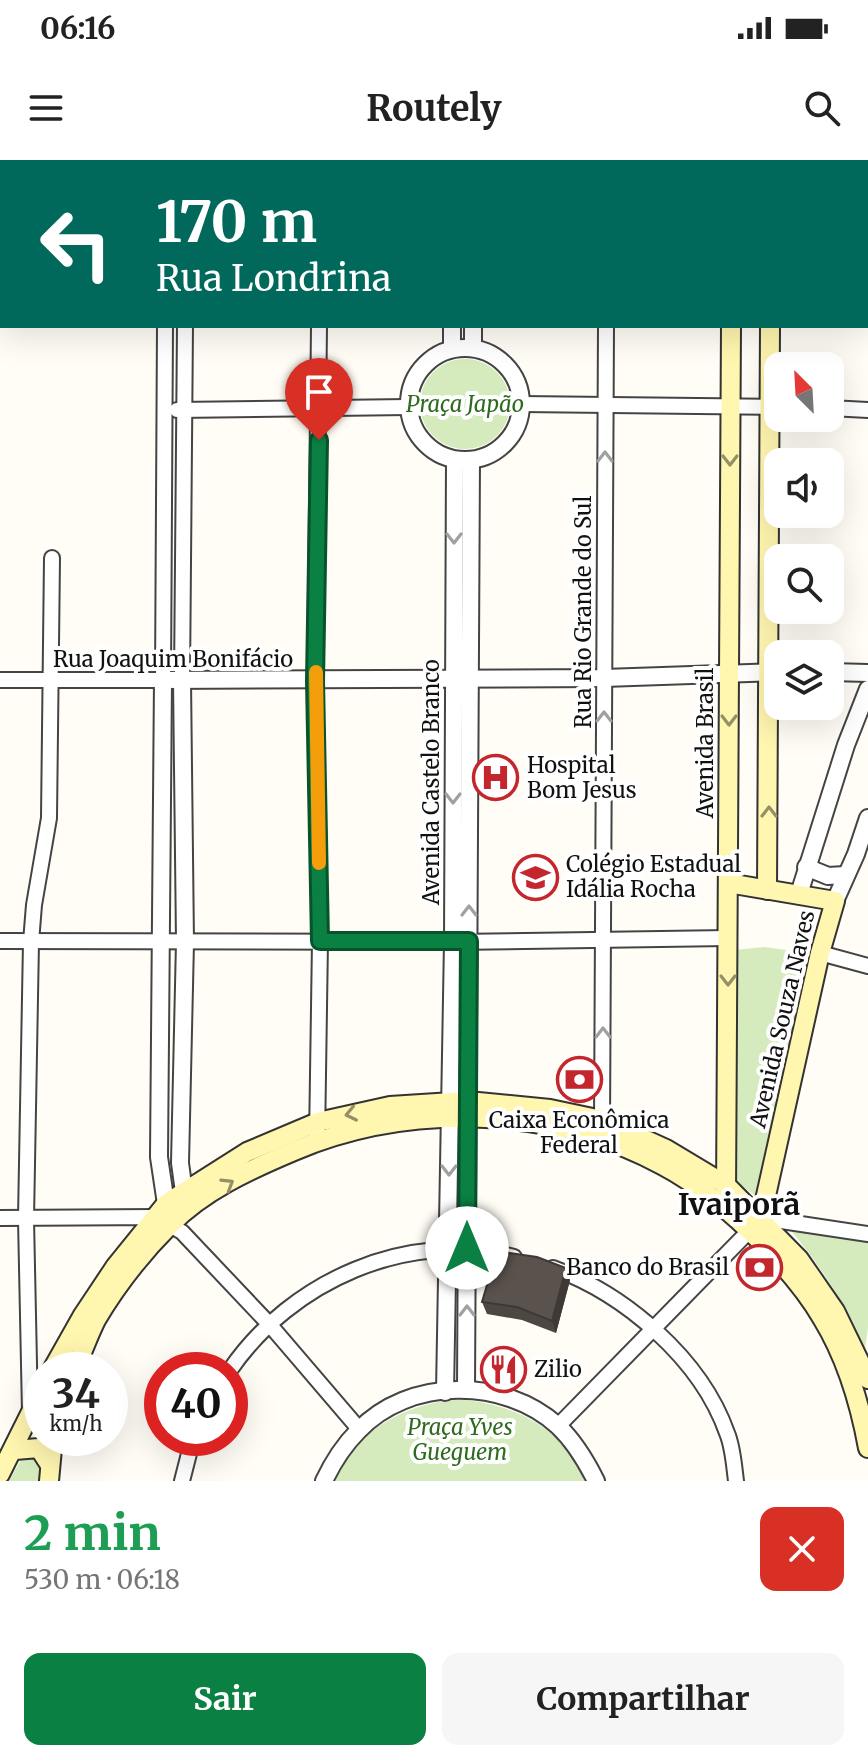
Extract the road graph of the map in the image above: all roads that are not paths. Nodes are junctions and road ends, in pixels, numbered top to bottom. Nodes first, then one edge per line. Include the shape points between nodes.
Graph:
1 (165, 328) edge
2 (185, 328) edge
3 (319, 328) edge
4 (452, 328) edge
5 (473, 328) edge
6 (606, 328) edge
7 (731, 328) edge
8 (770, 328) edge
9 (473, 348) junction
10 (452, 349) junction
11 (771, 352) edge
12 (521, 404) junction
13 (606, 405) junction
14 (730, 406) junction
15 (408, 407) junction
16 (764, 407) edge
17 (844, 409) edge
18 (165, 410) junction
19 (319, 410) junction
20 (868, 410) edge
21 (183, 411) junction
22 (774, 432) edge
23 (463, 460) junction
24 (52, 558) dead end
25 (774, 640) edge
26 (764, 672) edge
27 (844, 672) edge
28 (729, 673) junction
29 (868, 673) edge
30 (604, 678) junction
31 (461, 679) junction
32 (0, 680) edge
33 (49, 680) junction
34 (163, 680) junction
35 (182, 680) junction
36 (315, 681) junction
37 (868, 689) edge
38 (772, 720) edge
39 (868, 818) edge
40 (806, 867) junction
41 (845, 875) junction
42 (728, 883) junction
43 (767, 890) junction
44 (799, 894) junction
45 (835, 901) junction
46 (728, 938) junction
47 (0, 941) edge
48 (320, 941) junction
49 (603, 941) junction
50 (31, 942) junction
51 (185, 942) junction
52 (461, 942) junction
53 (162, 943) junction
54 (820, 953) junction
55 (868, 966) edge
56 (458, 1109) junction
57 (602, 1120) junction
58 (318, 1122) junction
59 (601, 1139) junction
60 (317, 1141) junction
61 (726, 1185) junction
62 (726, 1208) junction
63 (174, 1210) junction
64 (0, 1218) edge
65 (26, 1219) junction
66 (756, 1224) junction
67 (868, 1234) edge
68 (467, 1248) junction
69 (449, 1250) junction
70 (270, 1325) junction
71 (654, 1328) junction
72 (29, 1352) edge
73 (62, 1352) edge
74 (82, 1352) edge
75 (246, 1352) edge
76 (867, 1370) edge
77 (466, 1389) junction
78 (445, 1392) junction
79 (558, 1426) junction
80 (359, 1429) junction
81 (24, 1430) edge
82 (868, 1448) edge
83 (15, 1450) junction
84 (188, 1456) edge
85 (50, 1473) edge
86 (0, 1474) edge
87 (182, 1481) edge
88 (324, 1481) edge
89 (596, 1481) edge
90 (736, 1481) edge

1 - 18 street
2 - 21 street
3 - 19 street
4 - 10 street
5 - 9 street
6 - 13 street, Rua Rio Grande do Sul
7 - 14 main road, Avenida Brasil
8 - 11 main road
9 - 10 street
9 - 12 street via 502,361 519,388
10 - 15 street via 420,369
12 - 13 street
12 - 23 street via 512,435 494,452
13 - 14 street
30 -> 13 street, Rua Rio Grande do Sul
14 - 16 street
14 -> 28 main road, Avenida Brasil
15 - 19 street
15 - 23 street via 416,434 426,446
17 - 20 street
18 - 21 street
18 - 34 street
19 - 21 street
19 - 36 street
21 - 35 street
22 - 25 main road
23 - 31 street, Avenida Castelo Branco
24 - 33 street
26 - 28 street, Rua Joaquim Bonifácio
27 - 29 street
28 - 30 street, Rua Joaquim Bonifácio
28 -> 42 main road, Avenida Brasil
30 - 31 street, Rua Joaquim Bonifácio
49 -> 30 street, Rua Rio Grande do Sul
31 - 36 street, Rua Joaquim Bonifácio
31 - 52 street, Avenida Castelo Branco
32 - 33 street, Rua Joaquim Bonifácio
33 - 34 street, Rua Joaquim Bonifácio
33 - 50 street via 49,818
34 - 35 street, Rua Joaquim Bonifácio
34 - 53 street
35 - 36 street, Rua Joaquim Bonifácio
35 - 51 street
36 - 48 street
37 - 40 street, Avenida Souza Naves
43 -> 38 main road
39 - 41 street, Avenida Souza Naves
40 - 41 street via 828,876
40 - 44 street, Avenida Souza Naves
41 - 45 street, Avenida Souza Naves
42 - 43 main road
42 - 46 main road, Avenida Brasil
43 - 44 main road
44 - 45 main road
45 - 54 main road, Avenida Souza Naves
46 - 49 street
46 -> 61 main road, Avenida Brasil
47 - 50 street
48 - 51 street
48 - 52 street
48 - 58 street
49 - 52 street
57 -> 49 street, Rua Rio Grande do Sul
50 - 53 street
50 - 65 street
51 - 53 street
51 - 63 street via 180,1163
52 - 56 street, Avenida Castelo Branco
53 - 63 street via 159,1157
54 - 55 street
54 - 66 main road, Avenida Souza Naves
56 - 57 main road via 550,1109
56 -> 58 main road via 390,1106
56 - 59 main road
56 - 60 main road
56 - 68 street, Avenida Castelo Branco
56 -> 69 street, Avenida Castelo Branco
57 - 59 street, Rua Rio Grande do Sul
57 - 61 main road via 666,1149
58 - 60 street
58 - 63 main road via 247,1152
59 - 62 main road via 661,1164
63 -> 60 main road
61 - 62 main road, Avenida Brasil
61 - 66 main road
62 - 66 main road
63 - 65 street
63 - 70 street via 182,1232
63 - 73 main road via 115,1267
63 - 74 main road via 96,1321
64 - 65 street
65 - 72 street
66 - 67 street
66 - 71 street
66 - 76 main road via 799,1259
66 - 82 main road via 823,1319 850,1380
68 - 69 street
68 - 71 street via 584,1279
77 -> 68 street, Avenida Castelo Branco
69 - 70 street via 406,1254 359,1267 311,1290
69 - 78 street, Avenida Castelo Branco
70 - 75 street
70 - 80 street
71 - 79 street
71 - 90 street via 705,1390 728,1433
77 - 78 street
77 - 79 street via 499,1394
78 - 80 street via 420,1394
79 - 89 street
80 - 88 street
81 - 83 main road
83 - 85 main road via 39,1448
83 - 86 main road
84 - 87 street

